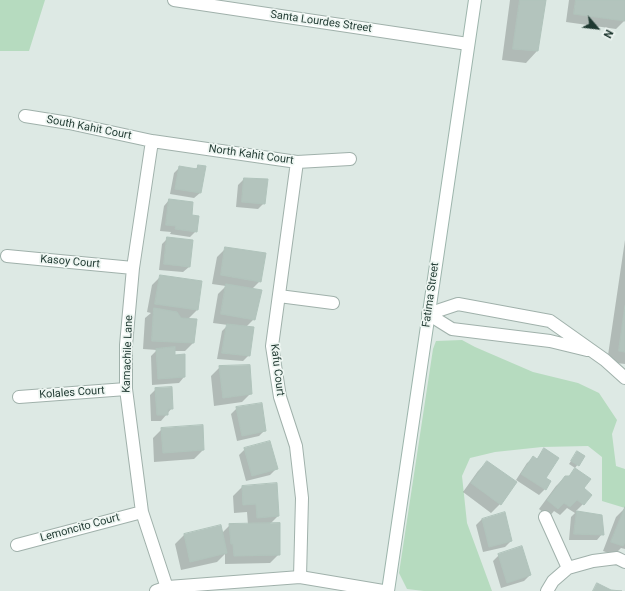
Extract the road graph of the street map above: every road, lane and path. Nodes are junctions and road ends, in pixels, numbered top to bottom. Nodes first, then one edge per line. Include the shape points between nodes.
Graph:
1 (174, 0) edge
2 (475, 0) edge
3 (468, 44) junction
4 (25, 116) dead end
5 (152, 140) junction
6 (350, 159) dead end
7 (297, 162) junction
8 (7, 256) dead end
9 (133, 268) junction
10 (279, 296) junction
11 (333, 304) dead end
12 (428, 314) junction
13 (592, 351) junction
14 (625, 378) edge
15 (126, 389) junction
16 (19, 397) dead end
17 (142, 512) junction
18 (545, 517) dead end
19 (17, 545) dead end
20 (625, 562) edge
21 (568, 568) junction
22 (300, 577) junction
23 (164, 590) edge
24 (383, 591) edge
25 (388, 591) edge
26 (547, 591) edge

1 - 3 street, Santa Lourdes Street
2 - 3 street, Fatima Street
3 - 12 street, Fatima Street
4 - 5 street, South Kahit Court
5 - 7 street, North Kahit Court
5 - 9 street, Kamachile Lane
6 - 7 street, North Kahit Court
7 - 10 street, Kafu Court
8 - 9 street, Kasoy Court
9 - 15 street, Kamachile Lane via 126,345
10 - 11 street
10 - 22 street, Kafu Court via 272,346 280,397 296,446 302,498
12 - 13 street via 452,329 550,341
12 - 13 street via 458,304 550,321
12 - 25 street, Fatima Street
13 - 14 street
15 - 16 street, Kolales Court
15 - 17 street, Kamachile Lane
17 - 19 street, Lemoncito Court
17 - 23 street, Kamachile Lane
18 - 21 street
20 - 21 street via 616,558
21 - 26 street via 553,581
22 - 23 street
22 - 24 street

